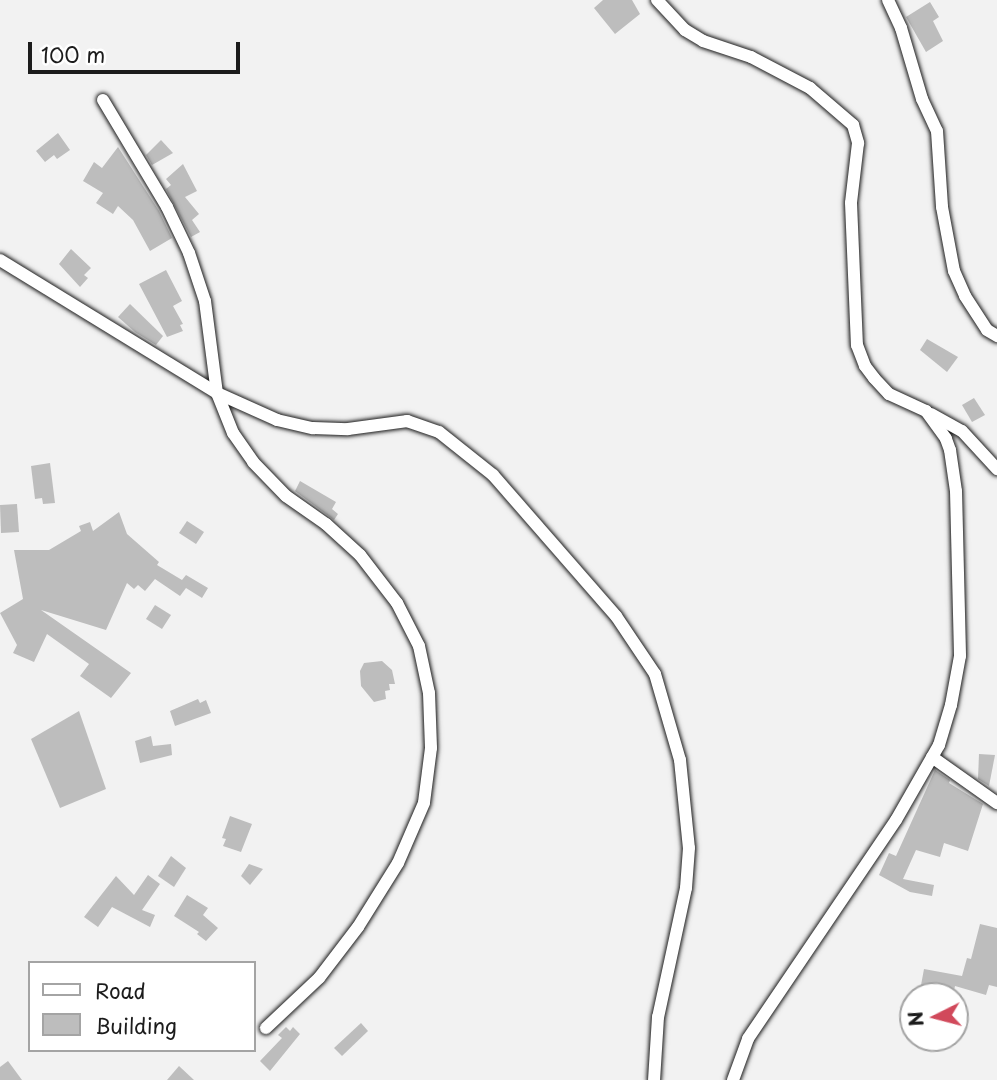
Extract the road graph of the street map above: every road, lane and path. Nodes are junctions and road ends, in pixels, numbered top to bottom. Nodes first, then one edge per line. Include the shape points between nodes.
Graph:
1 (657, 0) edge
2 (888, 0) edge
3 (103, 100) dead end
4 (0, 260) edge
5 (997, 336) edge
6 (217, 393) junction
7 (926, 411) junction
8 (997, 469) edge
9 (932, 757) junction
10 (997, 803) edge
11 (266, 1028) dead end
12 (654, 1080) edge
13 (733, 1080) edge

1 - 7 street via 685,30 810,88 853,125 858,143 851,203 858,345 865,366 889,394
2 - 5 street via 937,131 942,207 954,271 987,330
3 - 6 street via 167,206 189,253 205,301
4 - 6 street
6 - 11 street via 233,433 253,462 360,555 397,603 419,646 429,693 424,803 398,863 319,978
6 - 12 street via 277,420 313,428 348,429 407,421 439,432 502,485 616,616 655,674 680,760 689,848 686,888 658,1017
7 - 8 street via 962,431
7 - 9 street via 950,450 956,491 960,656 951,705
9 - 10 street
9 - 13 street via 896,820 748,1039

